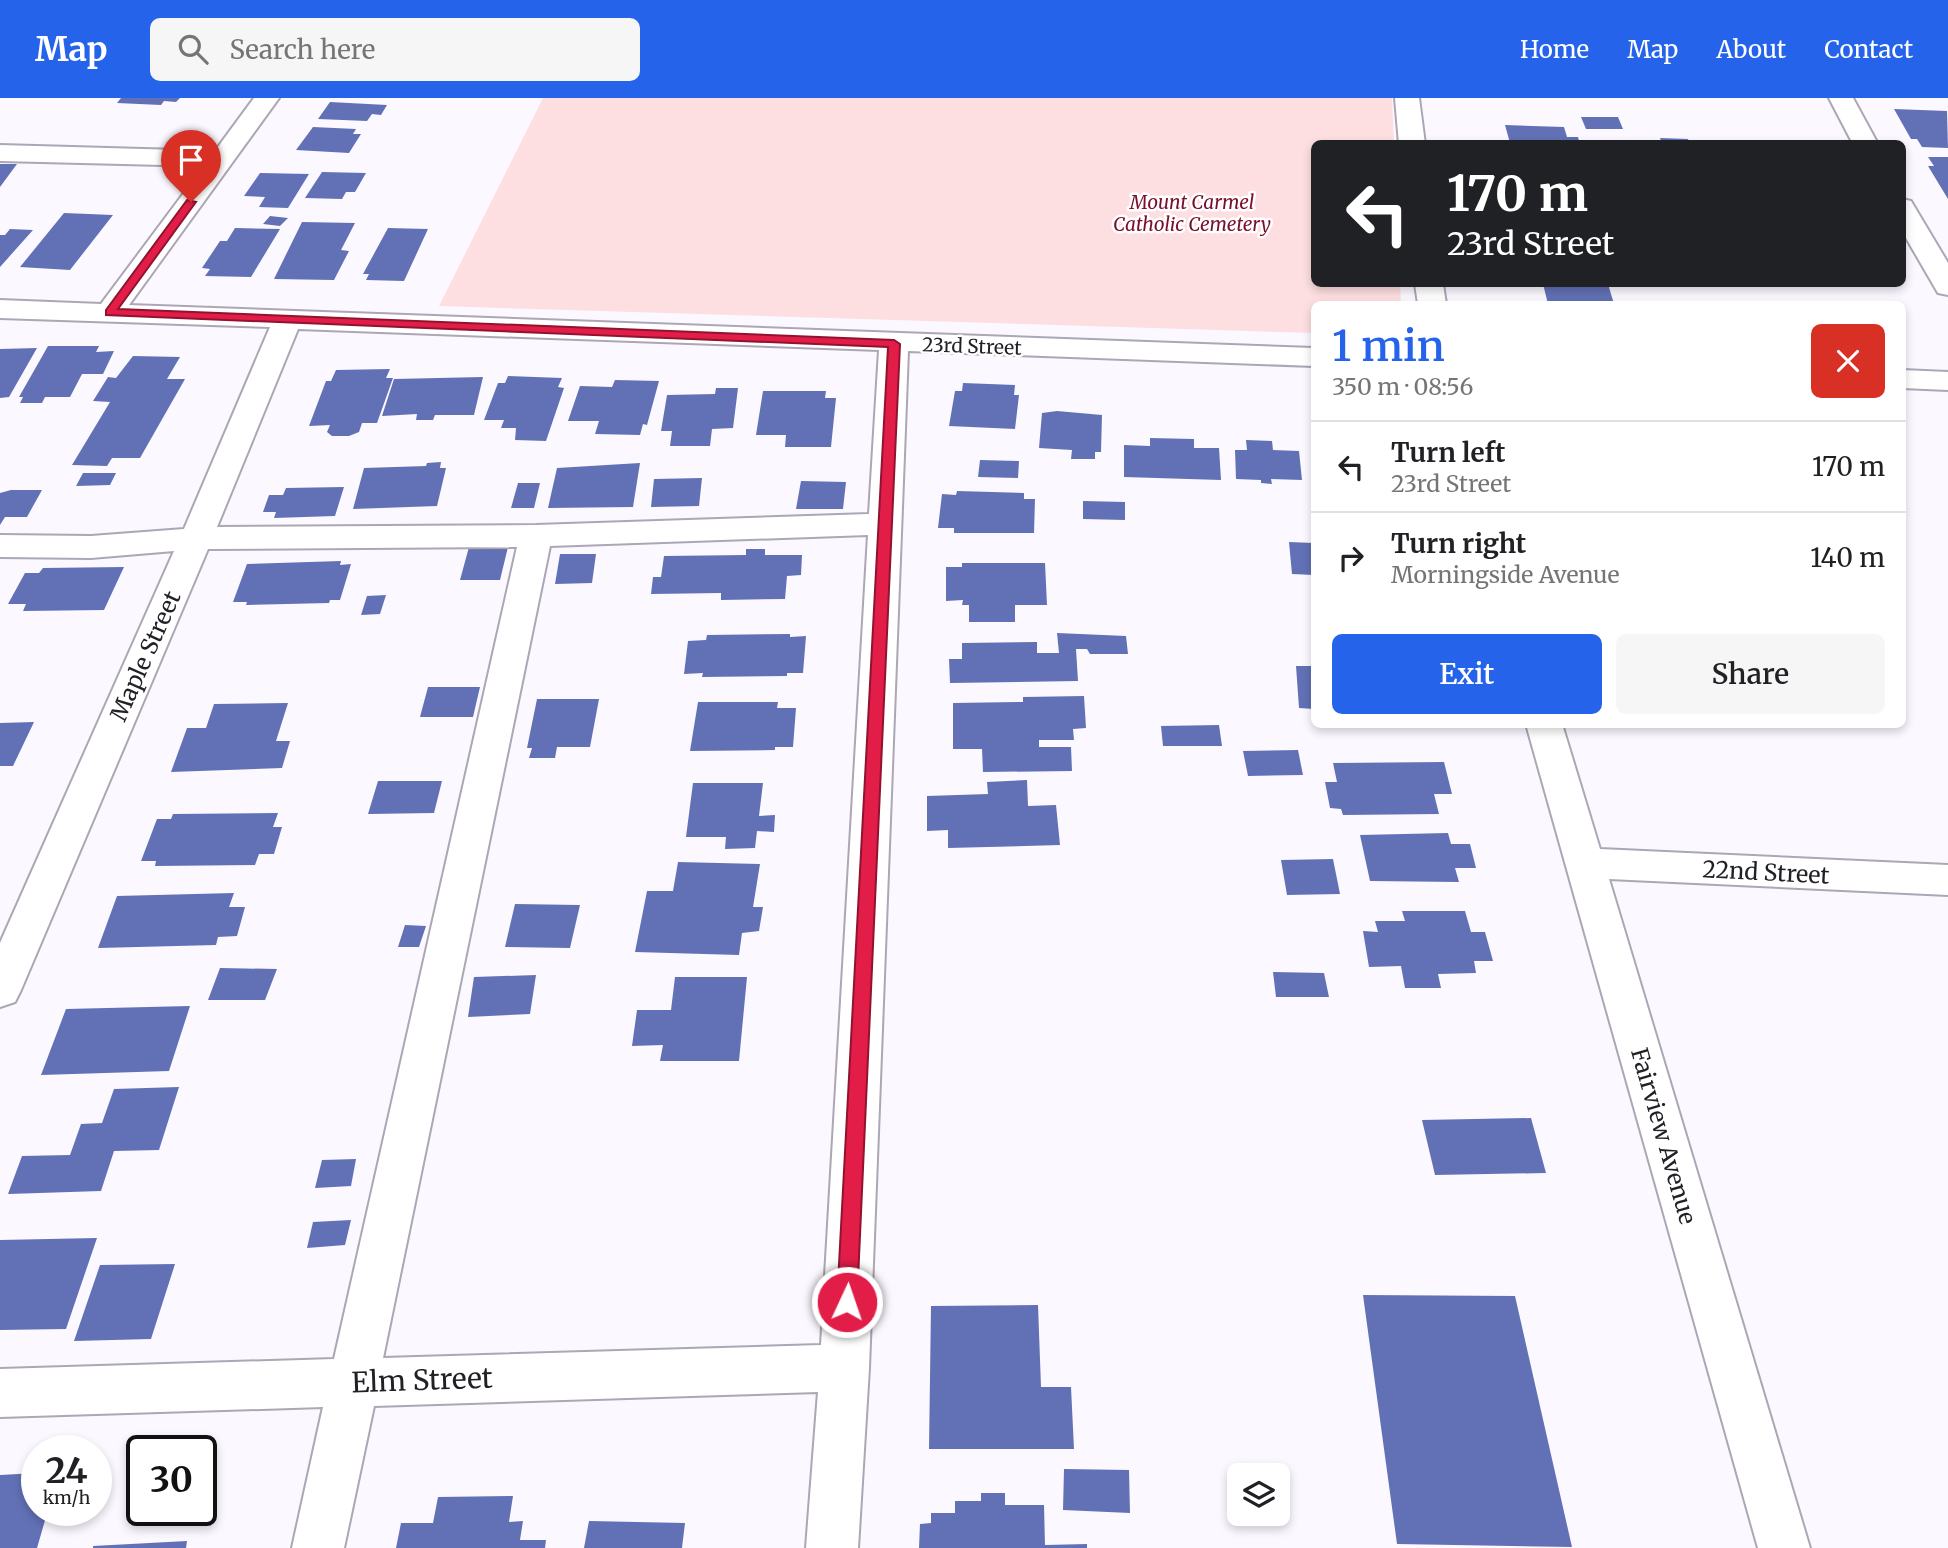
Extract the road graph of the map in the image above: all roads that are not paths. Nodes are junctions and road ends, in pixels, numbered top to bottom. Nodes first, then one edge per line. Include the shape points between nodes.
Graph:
1 (267, 98) edge
2 (1406, 98) edge
3 (1841, 98) edge
4 (1411, 140) edge
5 (1865, 140) edge
6 (0, 153) edge
7 (223, 159) junction
8 (1906, 213) edge
9 (1948, 287) edge
10 (0, 310) edge
11 (110, 312) junction
12 (287, 321) junction
13 (894, 344) junction
14 (1311, 358) edge
15 (1906, 379) edge
16 (1948, 381) edge
17 (886, 524) junction
18 (536, 536) junction
19 (199, 538) junction
20 (0, 546) edge
21 (1545, 728) edge
22 (1585, 863) junction
23 (1948, 880) edge
24 (0, 990) edge
25 (844, 1368) junction
26 (354, 1381) junction
27 (0, 1392) edge
28 (318, 1548) edge
29 (832, 1548) edge
30 (1784, 1548) edge

1 - 7 street
2 - 4 street
3 - 5 street
6 - 7 street
7 - 11 street
8 - 9 street
10 - 11 street, 23rd Street
11 - 12 street, 23rd Street
12 - 13 street, 23rd Street
12 - 19 street, Maple Street
13 - 14 street, 23rd Street
13 - 17 street
15 - 16 street
17 - 18 street
17 - 25 street
18 - 19 street
18 - 26 street
19 - 20 street via 91,547
19 - 24 street, Maple Street
21 - 22 street, Fairview Avenue
22 - 23 street, 22nd Street
22 - 30 street, Fairview Avenue
25 - 26 street, Elm Street
25 - 29 street
26 - 27 street, Elm Street
26 - 28 street

